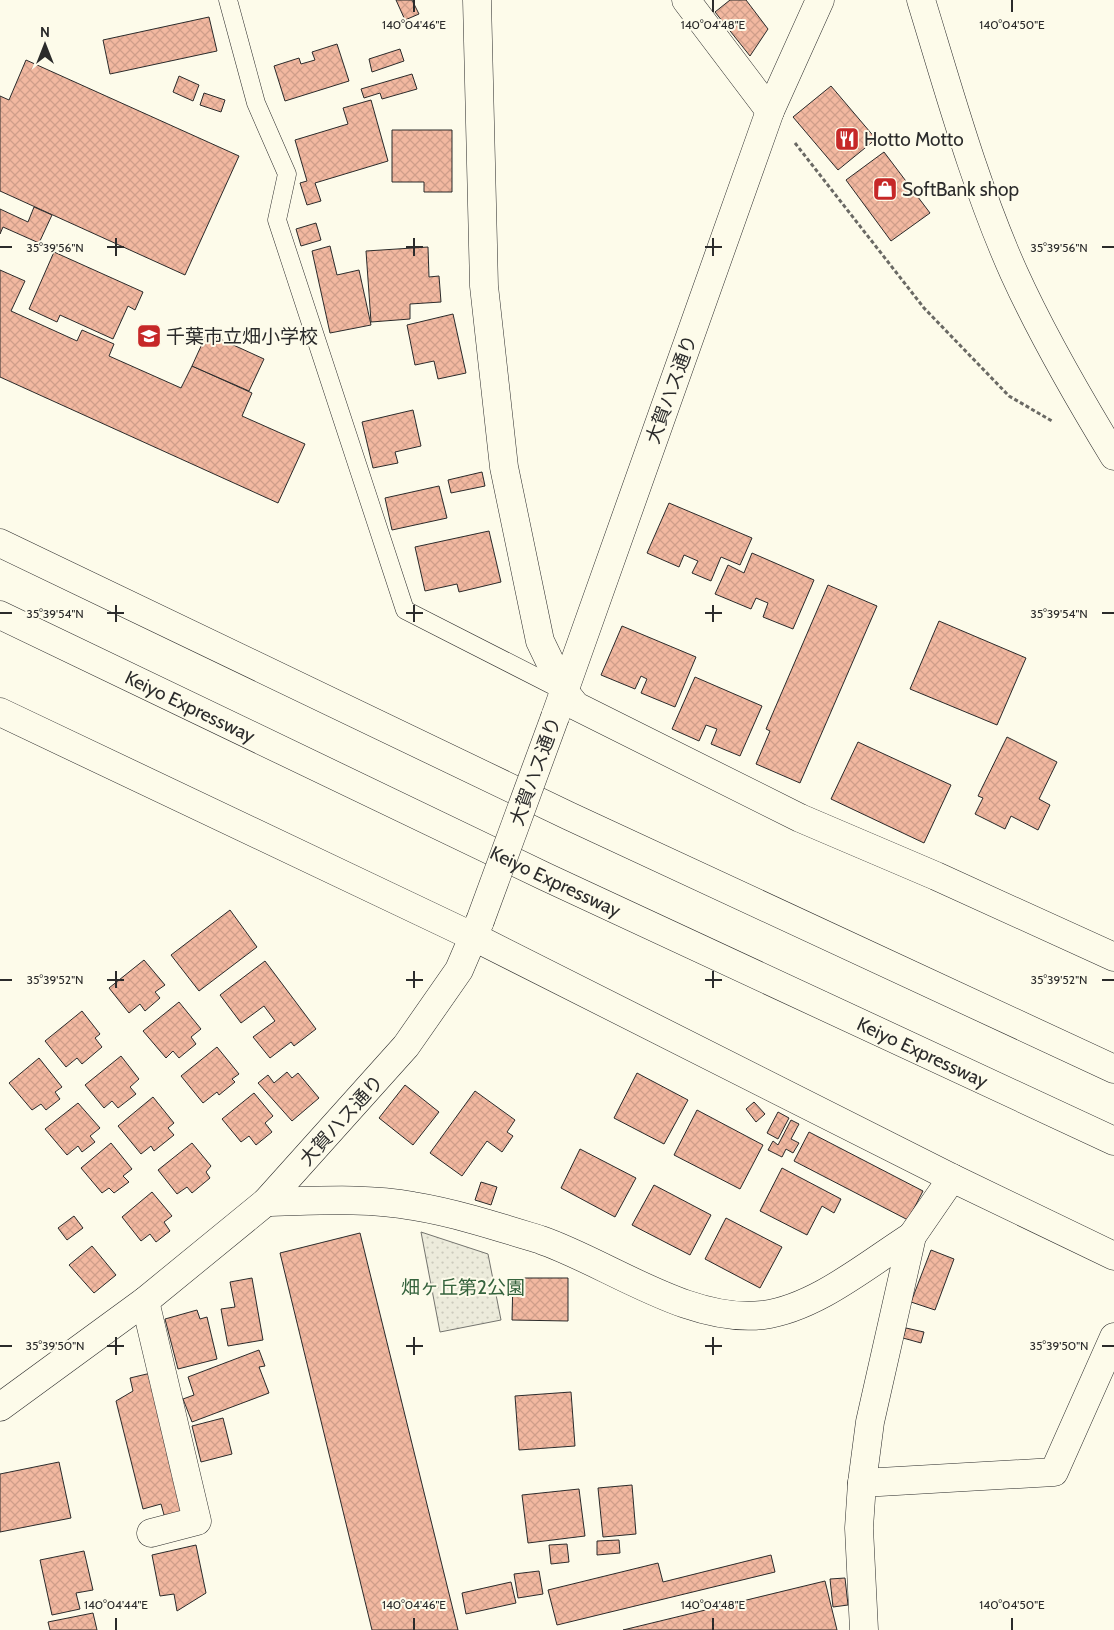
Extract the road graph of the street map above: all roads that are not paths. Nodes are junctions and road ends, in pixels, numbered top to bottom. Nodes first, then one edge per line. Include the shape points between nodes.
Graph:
1 (228, 0) edge
2 (477, 0) edge
3 (686, 0) edge
4 (820, 0) edge
5 (921, 0) edge
6 (770, 111) junction
7 (1114, 456) edge
8 (0, 543) edge
9 (0, 615) edge
10 (564, 691) junction
11 (0, 712) edge
12 (477, 929) junction
13 (1114, 957) edge
14 (1114, 1069) edge
15 (1114, 1141) edge
16 (952, 1178) junction
17 (266, 1202) junction
18 (912, 1236) junction
19 (1114, 1256) edge
20 (145, 1301) junction
21 (1114, 1337) edge
22 (0, 1407) edge
23 (862, 1484) junction
24 (151, 1533) dead end
25 (864, 1630) edge

1 - 10 lane via 256,103 287,174 277,220 405,610
2 - 10 main road via 484,286 504,467 538,635
3 - 6 main road
4 - 6 main road, 大賀ハス通り
5 - 7 main road via 979,182 1014,273 1067,378
6 - 10 main road, 大賀ハス通り
8 - 14 main road via 578,821
9 - 15 main road, Keiyo Expressway via 546,877
10 - 12 main road, 大賀ハス通り, bridge
10 - 13 main road via 576,706 800,818
11 - 12 main road
12 - 16 main road
12 - 17 main road, 大賀ハス通り via 447,990 406,1046
16 - 18 main road
16 - 19 main road
17 - 18 main road via 402,1205 462,1216 543,1241 662,1295 700,1308 742,1316 764,1315 798,1307
17 - 20 main road, 大賀ハス通り
18 - 23 main road via 870,1422
20 - 22 main road, 大賀ハス通り
20 - 24 main road via 198,1521
21 - 23 main road via 1054,1472
23 - 25 main road via 859,1528

